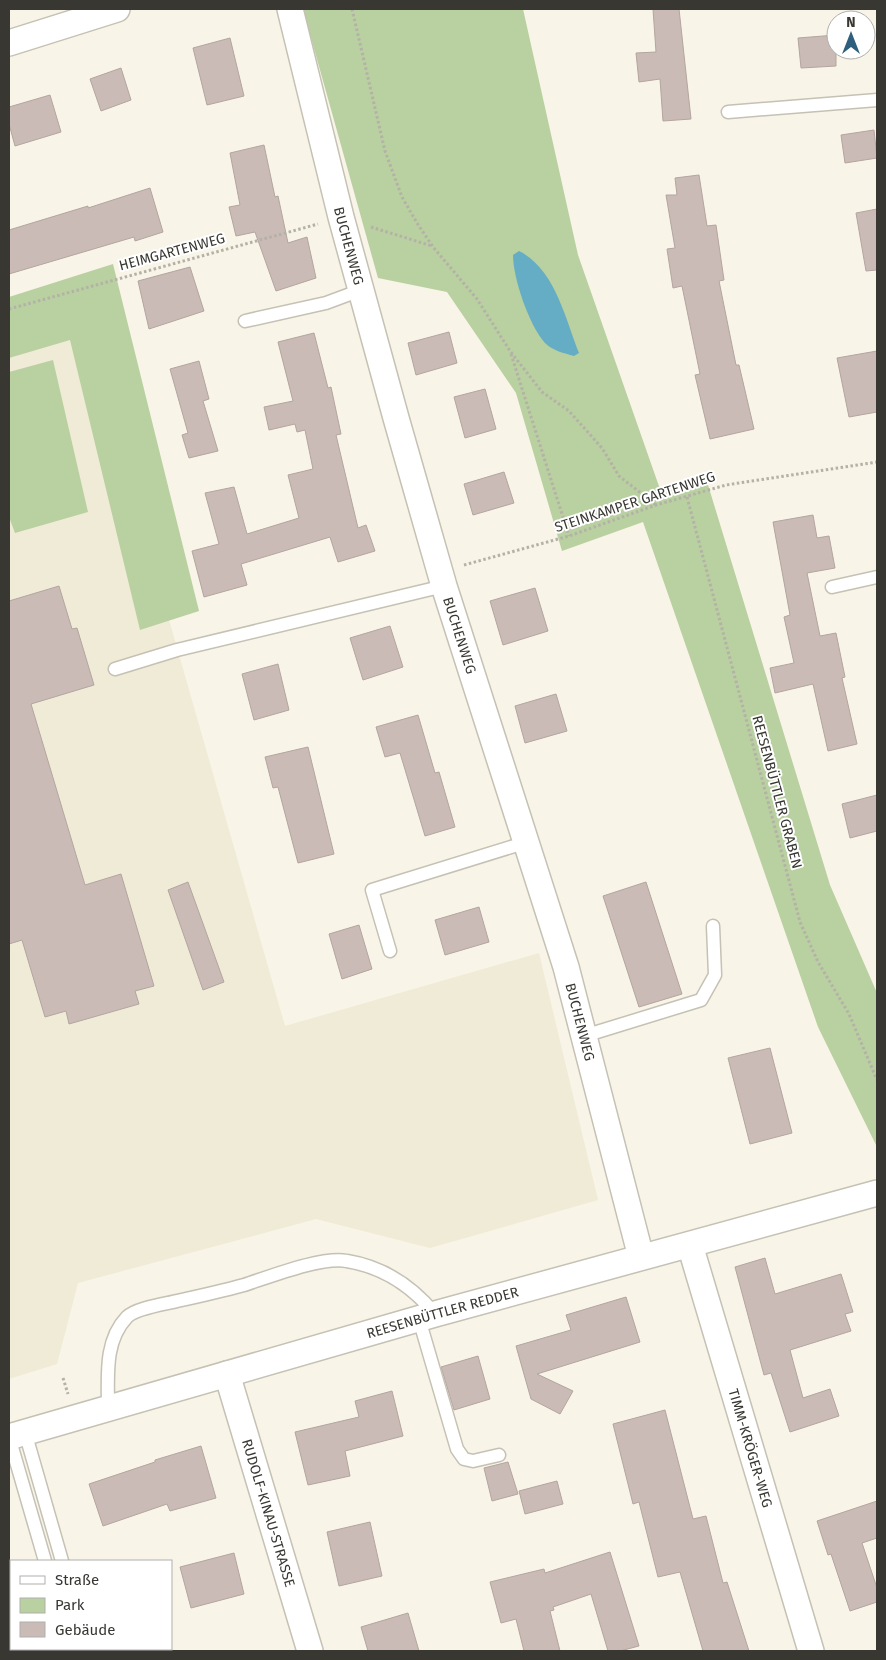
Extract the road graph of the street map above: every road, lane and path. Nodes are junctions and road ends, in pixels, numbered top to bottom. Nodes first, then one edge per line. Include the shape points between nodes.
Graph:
1 (118, 9) edge
2 (290, 9) edge
3 (352, 9) edge
4 (9, 43) edge
5 (877, 100) edge
6 (728, 112) dead end
7 (341, 217) junction
8 (433, 247) junction
9 (361, 290) junction
10 (9, 309) edge
11 (245, 321) dead end
12 (510, 351) junction
13 (877, 462) edge
14 (687, 497) junction
15 (656, 505) junction
16 (569, 536) junction
17 (877, 577) edge
18 (444, 586) junction
19 (832, 587) dead end
20 (115, 669) dead end
21 (524, 843) junction
22 (714, 926) dead end
23 (390, 951) dead end
24 (584, 1036) junction
25 (877, 1080) edge
26 (877, 1193) edge
27 (690, 1245) junction
28 (641, 1257) junction
29 (427, 1317) junction
30 (227, 1374) junction
31 (108, 1407) junction
32 (14, 1435) edge
33 (499, 1455) dead end
34 (45, 1560) edge
35 (62, 1560) edge
36 (310, 1651) edge
37 (811, 1651) edge

1 - 4 street
2 - 7 street, BUCHENWEG
3 - 8 path via 385,151 402,197
5 - 6 lane
7 - 8 path
7 - 9 street, BUCHENWEG
7 - 10 path, HEIMGARTENWEG
8 - 12 path via 477,299
9 - 11 lane via 326,303
9 - 18 street, BUCHENWEG
12 - 15 path via 542,392 569,411 602,448 619,476
12 - 16 path
13 - 14 path, STEINKAMPER GARTENWEG via 726,485
14 - 15 path, STEINKAMPER GARTENWEG
14 - 25 path, REESENBÜTTLER GRABEN via 800,922 818,962 849,1014
15 - 16 path, STEINKAMPER GARTENWEG
16 - 18 path, STEINKAMPER GARTENWEG via 449,570
17 - 19 lane
18 - 20 lane via 177,650
18 - 21 street, BUCHENWEG
21 - 23 lane via 372,890
21 - 24 street, BUCHENWEG via 566,968
22 - 24 lane via 715,974 701,1000
24 - 28 street, BUCHENWEG
26 - 27 street, REESENBÜTTLER REDDER
27 - 28 street, REESENBÜTTLER REDDER
27 - 37 street, TIMM-KRÖGER-WEG
28 - 29 street, REESENBÜTTLER REDDER
29 - 30 street, REESENBÜTTLER REDDER
29 - 31 lane via 422,1298 394,1276 344,1260 314,1264 150,1308 129,1315 116,1331 108,1358
29 - 33 lane via 457,1449 464,1459 473,1461
30 - 31 street, REESENBÜTTLER REDDER
30 - 36 street, RUDOLF-KINAU-STRASSE
31 - 32 street, REESENBÜTTLER REDDER
32 - 34 lane
32 - 35 lane

